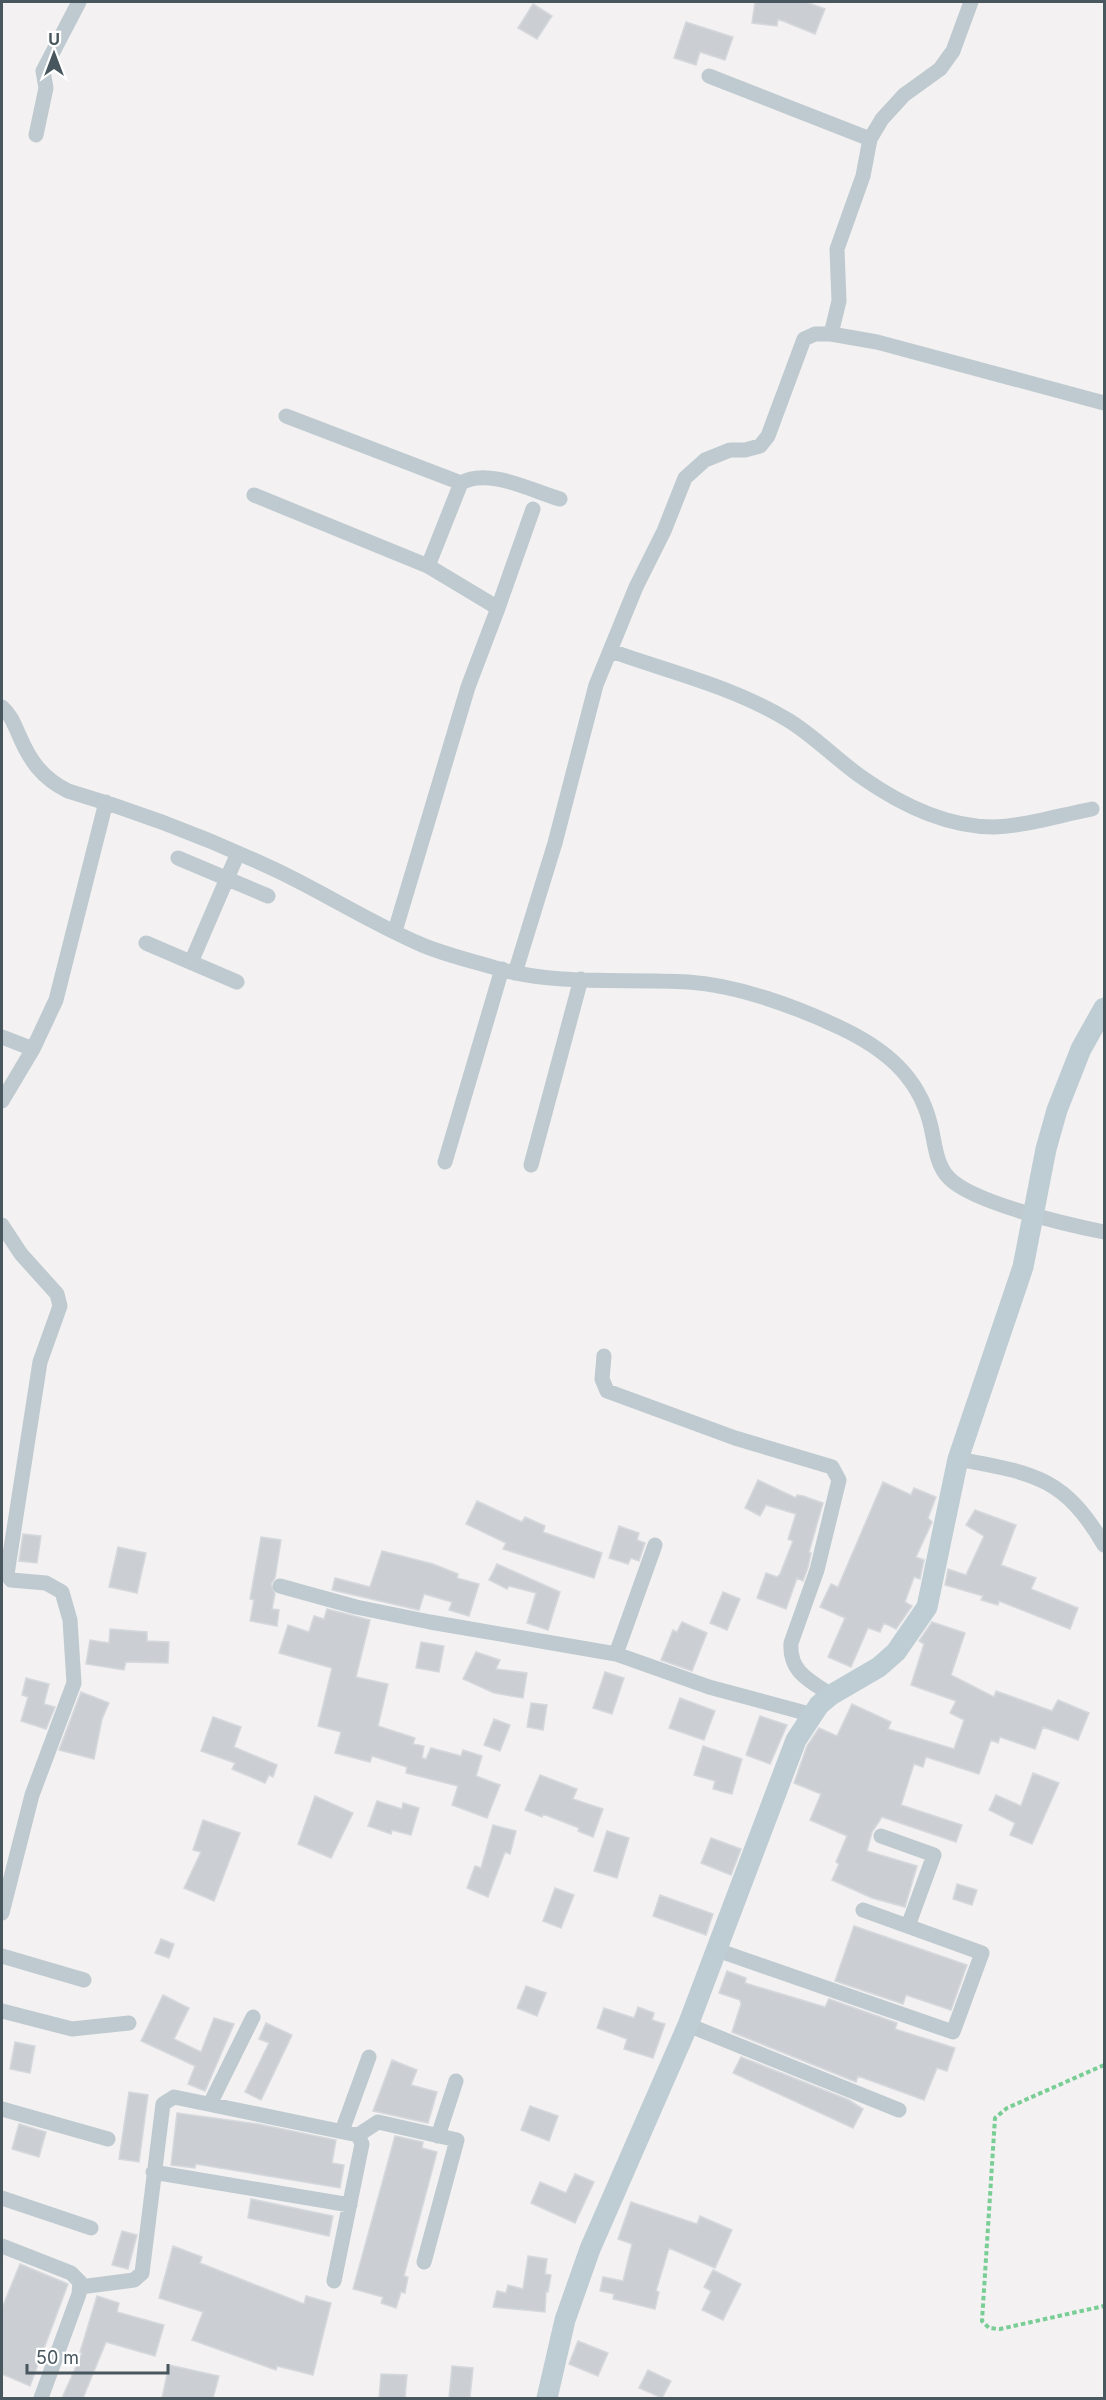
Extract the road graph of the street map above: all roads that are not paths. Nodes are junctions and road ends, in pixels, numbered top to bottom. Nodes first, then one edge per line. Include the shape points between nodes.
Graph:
1 (79, 2) edge
2 (971, 2) edge
3 (709, 76) dead end
4 (36, 135) dead end
5 (870, 139) junction
6 (831, 334) junction
7 (1104, 403) edge
8 (286, 416) dead end
9 (461, 483) junction
10 (254, 495) dead end
11 (560, 499) dead end
12 (533, 509) dead end
13 (428, 566) junction
14 (498, 608) junction
15 (611, 651) junction
16 (2, 707) edge
17 (106, 802) junction
18 (1092, 809) dead end
19 (238, 853) junction
20 (178, 858) dead end
21 (227, 878) junction
22 (268, 896) dead end
23 (395, 932) junction
24 (146, 943) dead end
25 (192, 960) junction
26 (508, 971) junction
27 (581, 979) junction
28 (237, 982) dead end
29 (1104, 1008) edge
30 (2, 1037) edge
31 (33, 1049) junction
32 (2, 1101) edge
33 (445, 1162) dead end
34 (531, 1165) dead end
35 (1034, 1216) junction
36 (2, 1225) edge
37 (1104, 1232) edge
38 (604, 1356) dead end
39 (958, 1459) junction
40 (655, 1545) dead end
41 (1104, 1545) edge
42 (280, 1586) dead end
43 (616, 1654) junction
44 (831, 1695) junction
45 (813, 1715) junction
46 (881, 1836) dead end
47 (863, 1910) dead end
48 (2, 1913) edge
49 (908, 1926) junction
50 (717, 1950) junction
51 (2, 1956) edge
52 (84, 1980) dead end
53 (2, 2011) edge
54 (253, 2017) dead end
55 (129, 2023) dead end
56 (688, 2025) junction
57 (369, 2057) dead end
58 (456, 2081) dead end
59 (210, 2104) junction
60 (2, 2109) edge
61 (899, 2110) dead end
62 (342, 2131) junction
63 (358, 2135) junction
64 (438, 2136) junction
65 (108, 2139) dead end
66 (153, 2172) junction
67 (2, 2198) edge
68 (350, 2205) junction
69 (91, 2228) dead end
70 (3, 2252) edge
71 (424, 2262) dead end
72 (334, 2281) dead end
73 (80, 2287) junction
74 (41, 2398) edge
75 (548, 2398) edge

1 - 4 street via 43,71 46,88
2 - 5 street via 953,51 940,69 904,95
3 - 5 street
5 - 6 street via 863,176 837,249 839,301
6 - 7 street via 877,342
6 - 15 street via 804,339 768,436 760,446 730,450 705,460 685,478
8 - 9 street
9 - 11 street via 471,476 491,478
9 - 13 street
10 - 13 street
12 - 14 street
13 - 14 street
14 - 23 street via 468,687
15 - 18 street via 767,708 807,733 861,777 925,813 955,823 994,827
15 - 26 street via 593,693 555,843
16 - 17 street via 41,774 68,791
17 - 19 street
17 - 31 street via 60,987
19 - 21 street
19 - 23 street
20 - 21 street
21 - 22 street
21 - 25 street
23 - 26 street via 422,945
24 - 25 street
25 - 28 street
26 - 27 street
26 - 33 street
27 - 34 street
27 - 35 street via 726,987 839,1027 879,1048 915,1086 924,1102 937,1155 948,1177 970,1192
29 - 35 street via 1063,1091 1046,1149
30 - 31 street
31 - 32 street
35 - 37 street
35 - 39 street via 1023,1267
36 - 48 street via 21,1254 57,1294 60,1306 40,1362 7,1574 11,1580 46,1583 62,1592 70,1620 74,1683 32,1795
38 - 44 street via 602,1379 607,1391 835,1471 839,1480 817,1570 790,1653 798,1673
39 - 41 street via 1025,1472 1048,1482 1083,1513
39 - 44 street via 931,1594 920,1621 887,1659
40 - 43 street
42 - 43 street via 430,1622
43 - 45 street via 709,1687
44 - 45 street
45 - 50 street via 791,1751
46 - 49 street via 934,1855
47 - 49 street
49 - 50 street via 982,1953 953,2032
50 - 56 street
51 - 52 street
53 - 55 street via 72,2029
54 - 59 street
56 - 61 street
56 - 75 street via 590,2249 565,2320
57 - 62 street
58 - 64 street
59 - 62 street
59 - 66 street via 174,2097 163,2104
60 - 65 street
62 - 63 street
63 - 64 street via 378,2122
63 - 68 street via 362,2144
64 - 71 street via 457,2140
66 - 68 street
66 - 73 street via 142,2273 134,2280
67 - 69 street
68 - 72 street
70 - 73 street via 71,2273 78,2278
73 - 74 street

